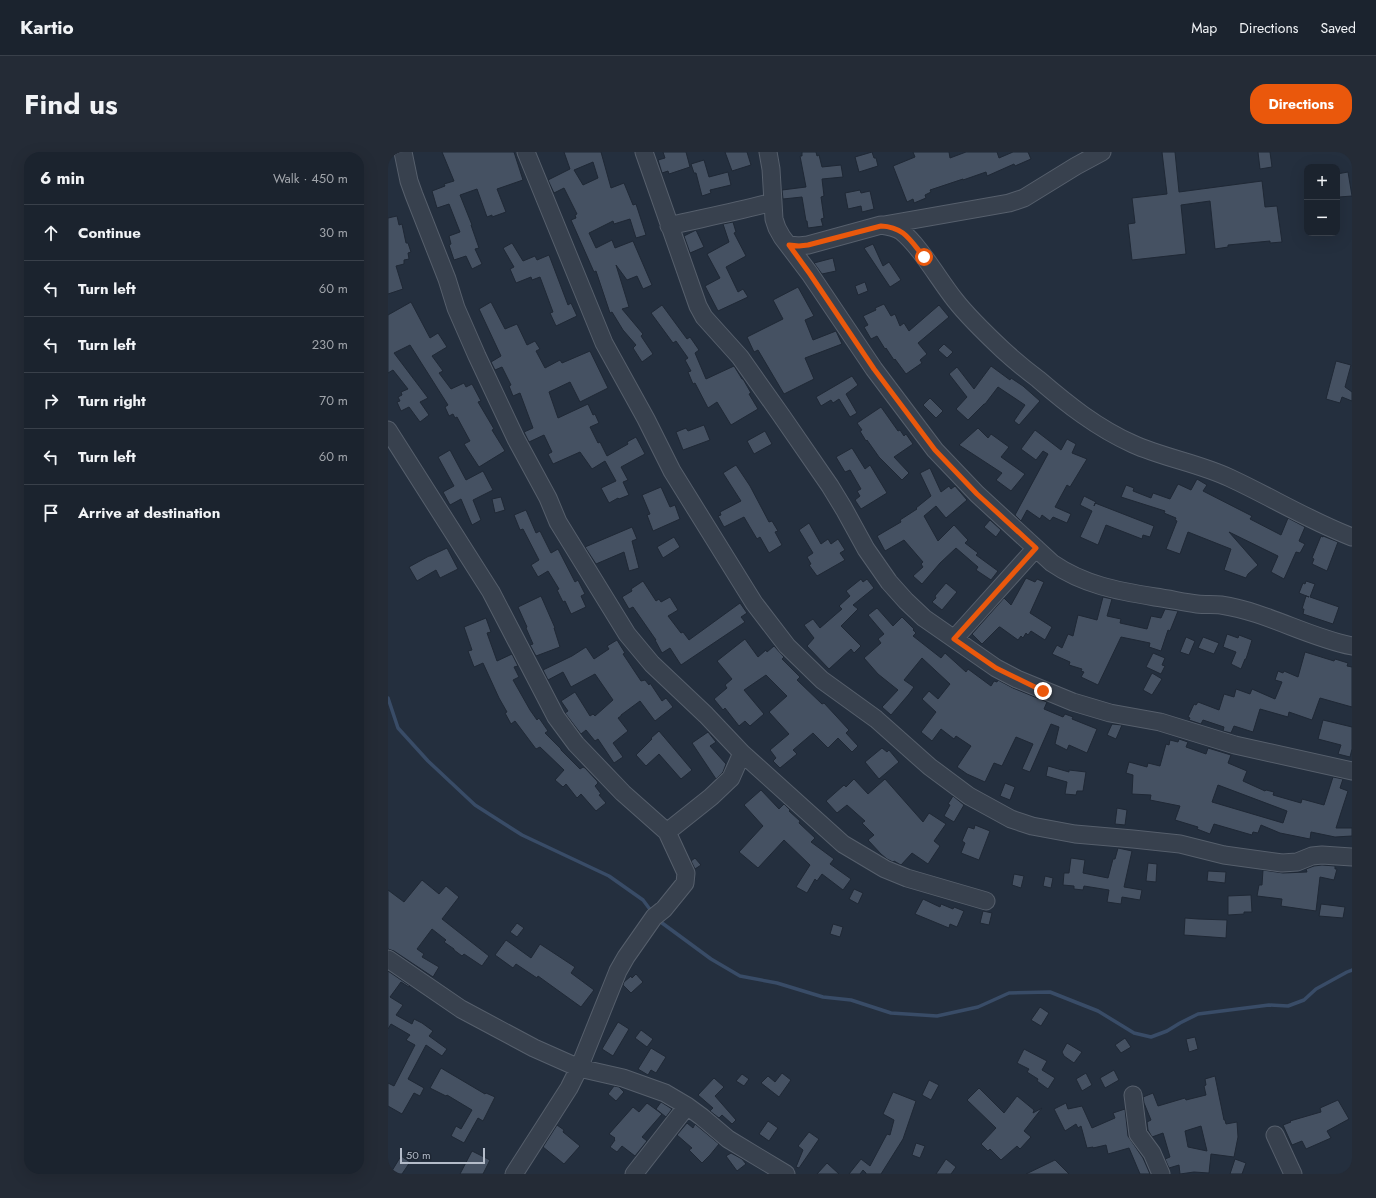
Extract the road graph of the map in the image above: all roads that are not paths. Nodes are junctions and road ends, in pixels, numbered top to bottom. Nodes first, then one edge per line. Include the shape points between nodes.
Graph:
1 (403, 152) edge
2 (526, 152) edge
3 (644, 152) edge
4 (768, 152) edge
5 (1102, 152) edge
6 (773, 202) junction
7 (669, 226) junction
8 (881, 226) junction
9 (789, 245) junction
10 (388, 430) edge
11 (1352, 537) edge
12 (1036, 548) junction
13 (954, 639) junction
14 (1352, 646) edge
15 (742, 753) junction
16 (1352, 771) edge
17 (667, 832) junction
18 (1352, 857) edge
19 (986, 901) dead end
20 (388, 959) edge
21 (579, 1068) junction
22 (1133, 1095) dead end
23 (687, 1106) junction
24 (1275, 1136) dead end
25 (514, 1174) edge
26 (634, 1174) edge
27 (786, 1174) edge
28 (1161, 1174) edge
29 (1293, 1174) edge

1 - 15 street via 409,181 456,308 516,439 558,522 632,640 652,664
2 - 18 street via 604,343 672,471 754,602 787,646 822,680 876,719 930,767 969,796 1018,822 1076,834 1180,844 1224,855 1282,863 1322,855
3 - 7 street
4 - 6 street
5 - 8 street via 1024,198 1009,203
6 - 7 street
6 - 9 street via 777,228
7 - 13 street via 704,317 740,357 830,486 866,549 889,582 924,618
8 - 9 street via 808,245
8 - 11 street via 891,226 907,237 955,300 1004,351 1096,424 1134,445 1229,478 1329,529
9 - 12 street via 874,369 935,450 977,494
10 - 17 street via 487,587 564,730 623,793
12 - 13 street
12 - 14 street via 1052,563 1080,580 1130,593 1197,604 1221,605 1254,613
13 - 16 street via 1003,672 1073,702 1110,713 1160,722 1235,745
15 - 17 street via 731,778
15 - 19 street via 843,844 885,869 907,878
17 - 21 street via 686,873 685,883 648,924 618,971
20 - 21 street via 461,1008 534,1048
21 - 23 street via 623,1078 658,1090
21 - 25 street via 556,1110
22 - 28 street via 1138,1134 1152,1153
23 - 26 street
23 - 27 street via 728,1139
24 - 29 street

